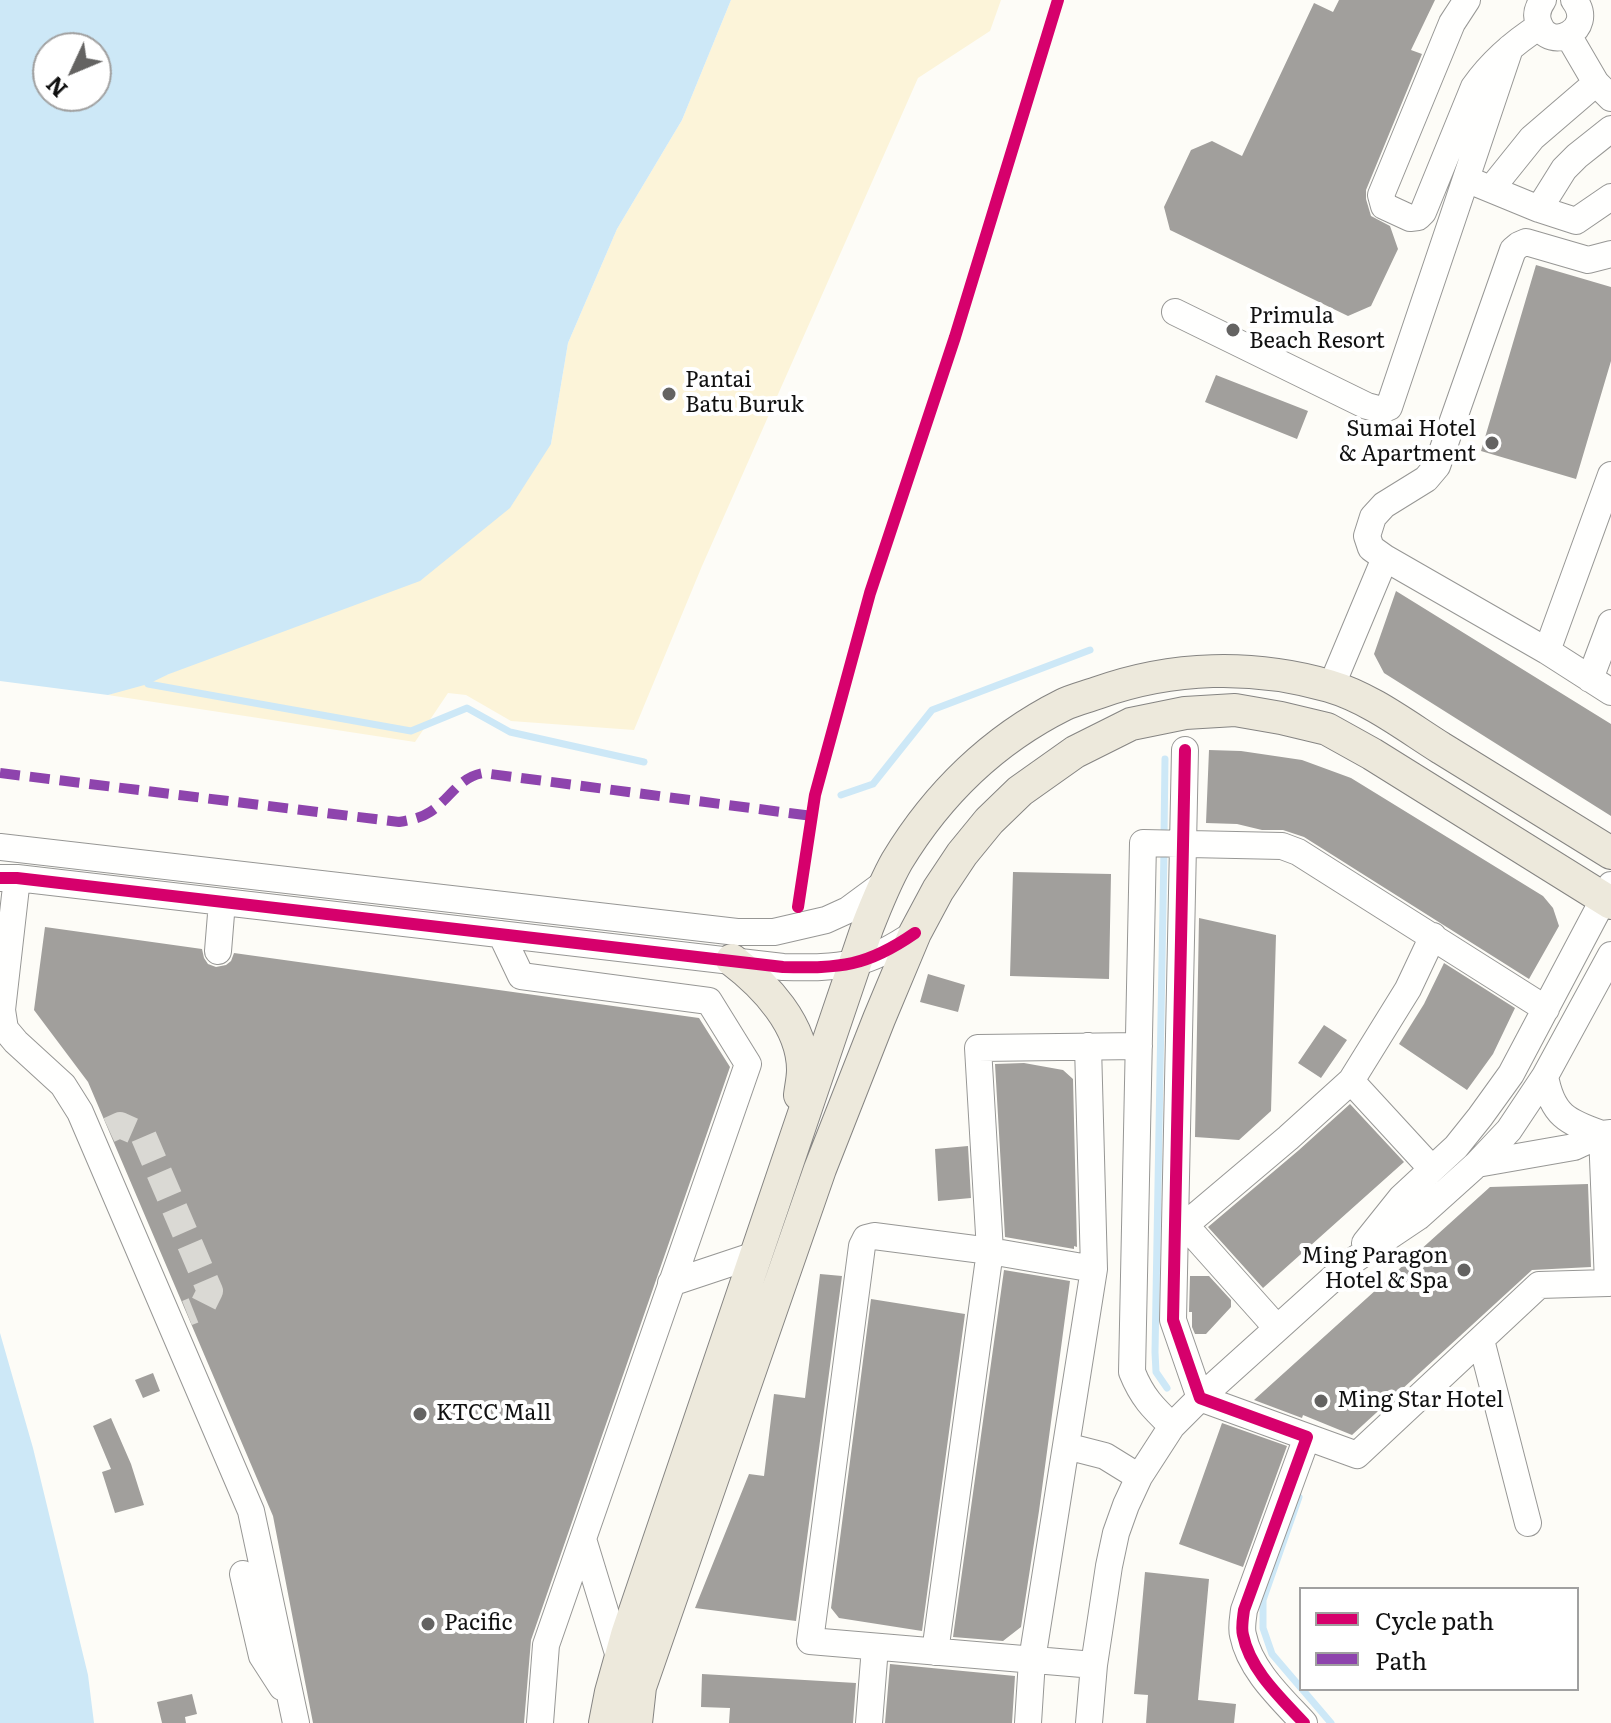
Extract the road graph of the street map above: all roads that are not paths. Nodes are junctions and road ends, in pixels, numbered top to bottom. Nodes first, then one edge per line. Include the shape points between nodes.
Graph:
1 (1467, 0) edge
2 (1578, 2) edge
3 (1536, 8) edge
4 (1568, 35) junction
5 (1510, 48) junction
6 (1603, 90) edge
7 (1607, 138) edge
8 (1466, 179) junction
9 (1491, 189) junction
10 (1611, 197) edge
11 (1539, 209) junction
12 (1611, 254) edge
13 (1175, 312) dead end
14 (1611, 475) edge
15 (1385, 558) junction
16 (1611, 623) edge
17 (1547, 651) junction
18 (1601, 686) edge
19 (1331, 687) junction
20 (1185, 750) dead end
21 (1183, 844) junction
22 (0, 847) edge
23 (1611, 853) edge
24 (9, 878) edge
25 (886, 882) junction
26 (1609, 895) edge
27 (222, 902) junction
28 (915, 933) junction
29 (501, 934) junction
30 (1433, 936) junction
31 (218, 951) dead end
32 (1611, 955) edge
33 (732, 960) junction
34 (854, 964) junction
35 (1546, 1009) junction
36 (1088, 1046) junction
37 (1139, 1046) junction
38 (1545, 1076) junction
39 (1351, 1081) junction
40 (1607, 1134) edge
41 (794, 1142) junction
42 (1477, 1164) junction
43 (1432, 1169) junction
44 (728, 1171) dead end
45 (1180, 1226) junction
46 (990, 1251) junction
47 (755, 1255) junction
48 (1351, 1262) junction
49 (1094, 1269) junction
50 (682, 1271) junction
51 (1277, 1328) junction
52 (1481, 1340) junction
53 (667, 1347) dead end
54 (1200, 1398) junction
55 (1172, 1426) junction
56 (1307, 1437) junction
57 (1066, 1446) junction
58 (1139, 1477) junction
59 (1528, 1523) dead end
60 (583, 1539) junction
61 (243, 1574) dead end
62 (875, 1647) junction
63 (935, 1652) junction
64 (620, 1660) junction
65 (1032, 1660) junction
66 (1094, 1665) junction
67 (294, 1713) edge
68 (540, 1723) edge
69 (605, 1723) edge
70 (636, 1723) edge
71 (869, 1723) edge
72 (1028, 1723) edge
73 (1089, 1723) edge
74 (1304, 1723) edge

1 - 5 street via 1452,23 1381,195 1384,206 1410,218 1423,212 1474,87
2 - 4 street via 1578,25
3 - 4 street via 1547,34
3 - 5 street
4 - 6 street
5 - 8 street
6 - 9 street via 1544,125
7 - 11 street via 1564,169
8 - 9 street
8 - 13 street via 1389,407 1367,406
9 - 11 street
10 - 11 street via 1576,221
12 - 15 street via 1588,260 1526,242 1513,250 1437,466 1373,517 1367,536 1371,548
14 - 17 street
15 - 17 street
15 - 19 street
16 - 18 street
17 - 18 street
19 - 23 main road via 1374,706
19 - 25 main road via 1265,673 1208,671 1155,676 1064,704 984,756 953,786
20 - 21 street
21 - 30 street via 1282,846
21 - 37 street via 1143,843
21 - 45 street
22 - 25 street via 737,932 774,932 826,920
24 - 27 street
24 - 67 street via 5,1029 63,1085 100,1134 178,1317 251,1511
25 - 34 main road
26 - 28 main road via 1327,729 1235,710 1131,724 1047,770 989,821 962,854
26 - 35 street
27 - 29 street
27 - 31 street
28 - 34 street
28 - 70 main road via 825,1155 769,1312 640,1687
29 - 33 street
29 - 50 street via 521,976 709,1001 748,1064
30 - 35 street
30 - 39 street via 1408,989
32 - 38 street
33 - 34 street via 783,967
33 - 41 main road via 771,995 802,1052
34 - 41 main road
35 - 43 street via 1496,1096
36 - 37 street
36 - 46 street via 978,1048
36 - 49 street
37 - 55 street via 1132,1372 1149,1404
38 - 40 street via 1558,1112
38 - 42 street via 1509,1130
39 - 43 street
39 - 45 street
40 - 42 street via 1574,1147
40 - 52 street via 1608,1283 1539,1285
41 - 47 main road
42 - 48 street via 1418,1217
43 - 48 street via 1401,1198
44 - 50 street via 702,1245
45 - 51 street
45 - 54 street via 1173,1320
46 - 49 street
46 - 62 street via 874,1236 862,1246 810,1641
46 - 63 street
47 - 50 street
47 - 64 main road
48 - 51 street
49 - 57 street
50 - 53 street
50 - 60 street
51 - 54 street
52 - 56 street via 1357,1455
52 - 59 street
54 - 55 street
54 - 56 street
55 - 58 street
56 - 74 street via 1244,1610 1242,1634 1255,1664
57 - 58 street via 1105,1456
57 - 65 street
58 - 66 street via 1116,1533
60 - 64 street
60 - 68 street via 546,1645
61 - 67 street via 262,1656
62 - 63 street
62 - 71 street
63 - 65 street
64 - 69 main road
65 - 66 street
65 - 72 street
66 - 73 street

